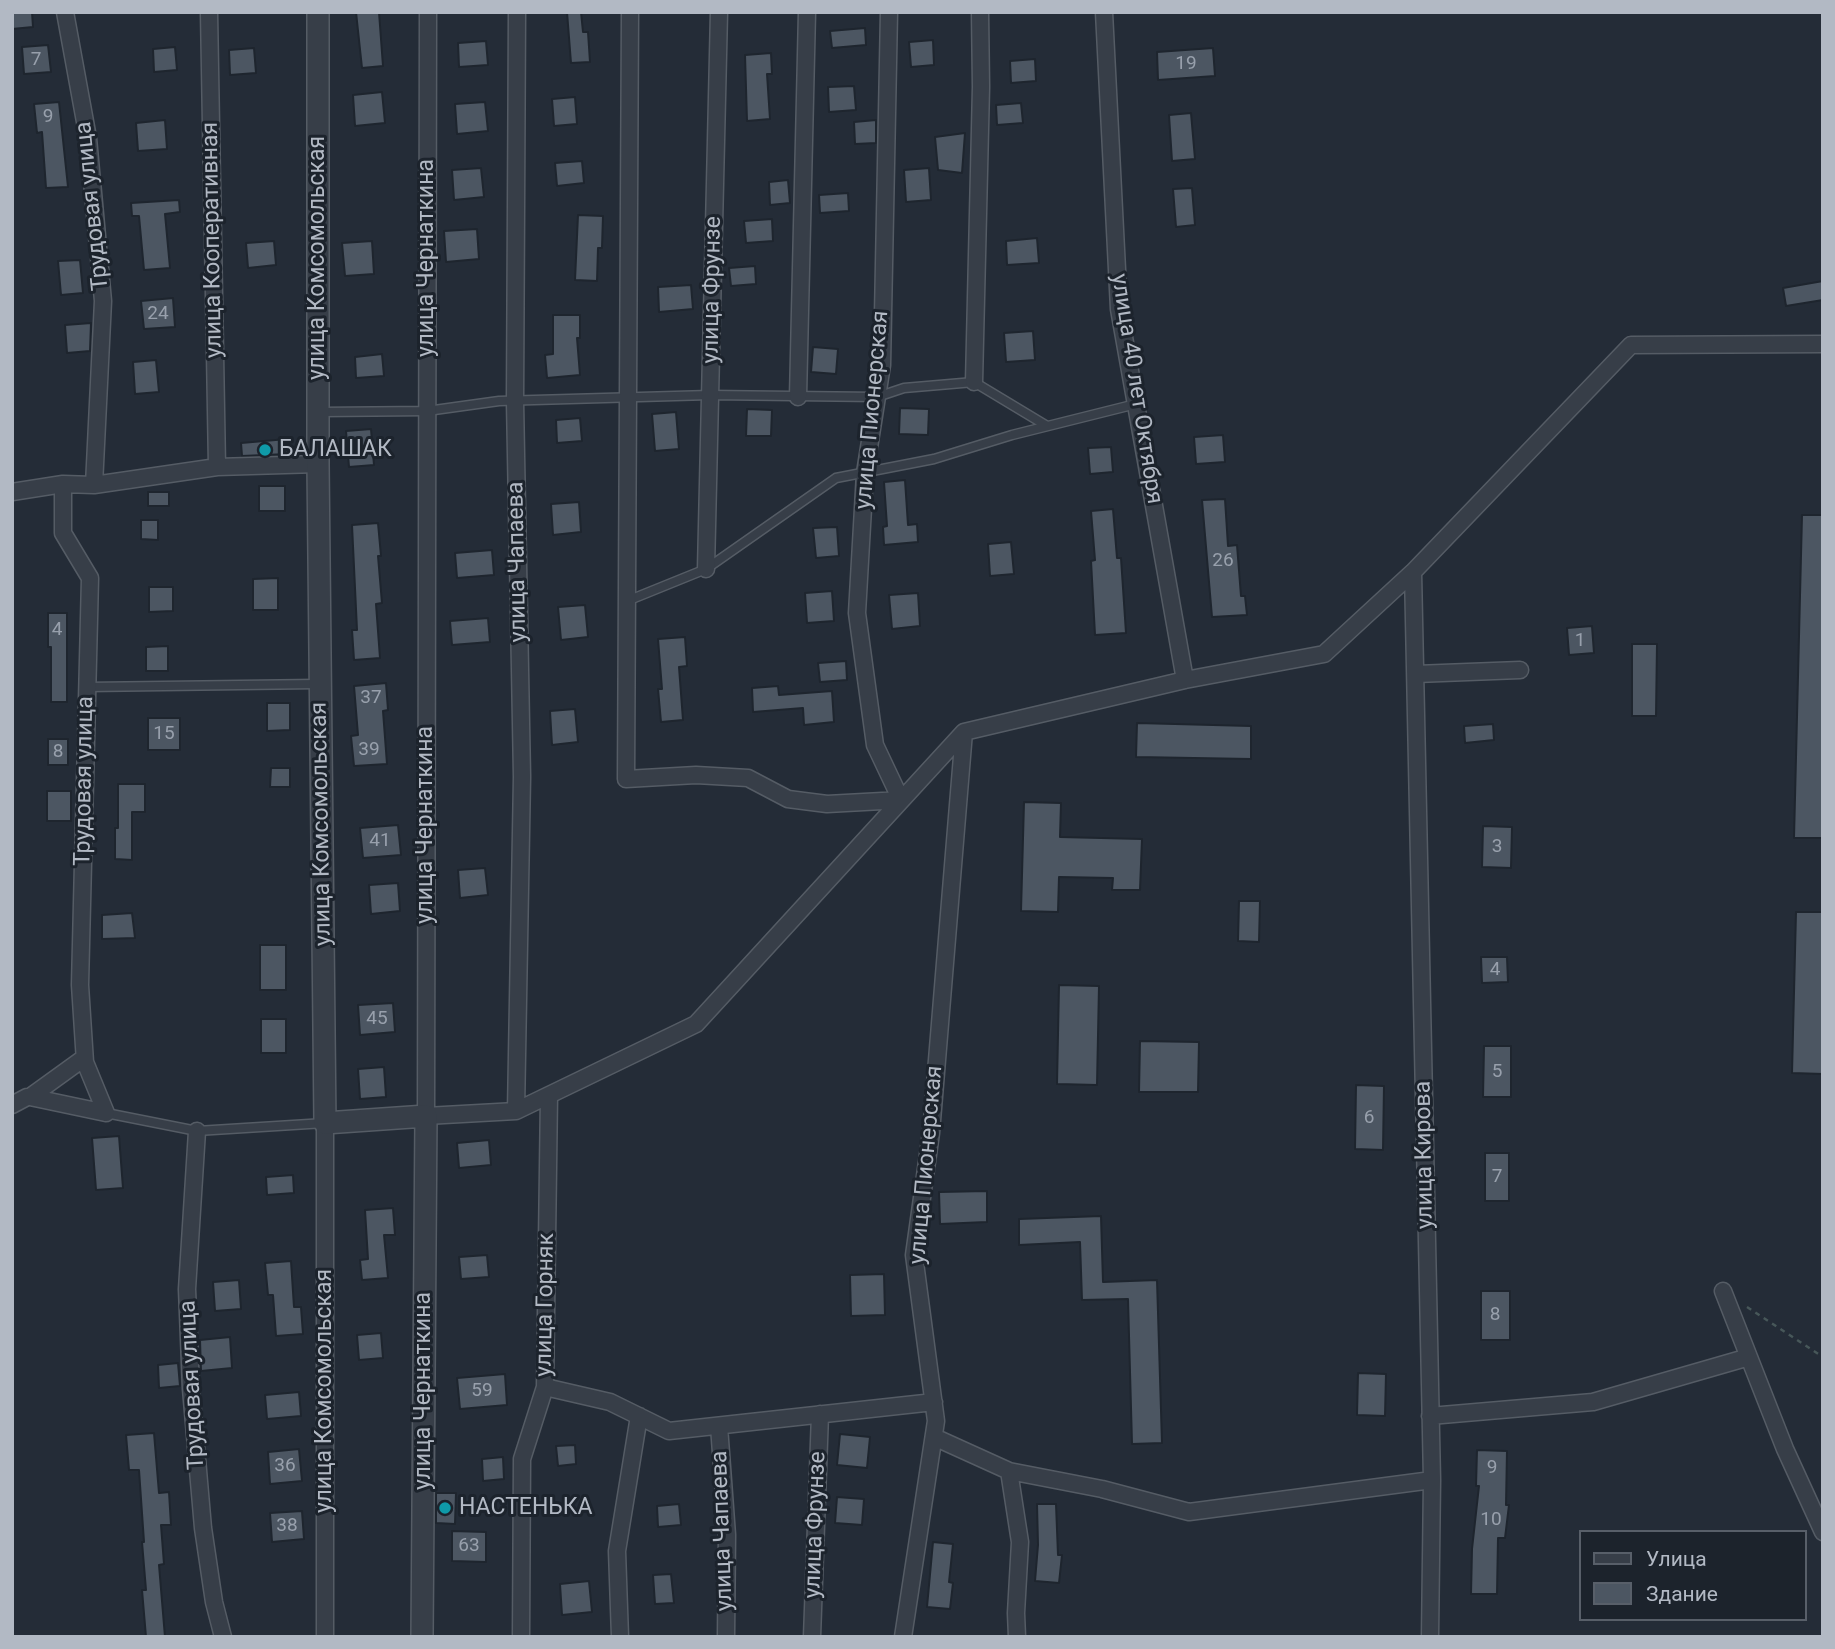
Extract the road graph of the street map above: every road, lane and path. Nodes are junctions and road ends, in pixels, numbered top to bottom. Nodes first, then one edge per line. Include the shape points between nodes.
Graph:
1 (65, 12) edge
2 (209, 12) edge
3 (318, 12) edge
4 (428, 12) edge
5 (516, 12) edge
6 (630, 12) edge
7 (719, 12) edge
8 (807, 12) edge
9 (889, 12) edge
10 (980, 12) edge
11 (1104, 12) edge
12 (1823, 344) edge
13 (974, 382) junction
14 (710, 395) junction
15 (797, 397) junction
16 (877, 397) junction
17 (628, 399) junction
18 (515, 401) junction
19 (1136, 404) junction
20 (427, 411) junction
21 (318, 412) junction
22 (1047, 426) junction
23 (318, 464) junction
24 (217, 467) junction
25 (865, 473) junction
26 (63, 484) junction
27 (94, 485) junction
28 (12, 492) edge
29 (706, 569) junction
30 (1413, 572) junction
31 (627, 601) junction
32 (1520, 670) dead end
33 (1416, 674) junction
34 (1185, 680) junction
35 (320, 684) junction
36 (88, 687) junction
37 (964, 732) junction
38 (901, 800) junction
39 (84, 1058) junction
40 (549, 1095) junction
41 (30, 1097) junction
42 (12, 1105) edge
43 (516, 1111) junction
44 (106, 1113) junction
45 (426, 1116) junction
46 (326, 1123) junction
47 (197, 1130) junction
48 (1723, 1291) joint
49 (1749, 1356) junction
50 (1823, 1357) edge
51 (545, 1387) junction
52 (934, 1402) junction
53 (821, 1414) junction
54 (639, 1416) junction
55 (1430, 1416) junction
56 (719, 1426) junction
57 (934, 1437) junction
58 (1009, 1471) junction
59 (1432, 1480) junction
60 (1823, 1532) edge
61 (223, 1637) edge
62 (325, 1637) edge
63 (422, 1637) edge
64 (521, 1637) edge
65 (620, 1637) edge
66 (726, 1637) edge
67 (812, 1637) edge
68 (903, 1637) edge
69 (1017, 1637) edge
70 (1430, 1637) edge

1 - 27 street, Трудовая улица via 88,138 103,301
2 - 24 street, улица Кооперативная
3 - 21 street, улица Комсомольская
4 - 20 street, улица Чернаткина
5 - 18 street, улица Чапаева
6 - 17 street
7 - 14 street, улица Фрунзе
8 - 15 street
9 - 16 street, улица Пионерская via 882,365
10 - 13 street
11 - 19 street, улица 40 лет Октября via 1119,309
12 - 30 street via 1631,345
13 - 16 lane via 904,388
13 - 22 lane
14 - 15 lane
14 - 17 lane
14 - 29 street, улица Фрунзе
15 - 16 lane
16 - 25 street, улица Пионерская
17 - 18 lane
17 - 31 street
18 - 20 lane
18 - 43 street, улица Чапаева via 522,777
19 - 22 lane
19 - 34 street, улица 40 лет Октября
20 - 21 lane
20 - 45 street, улица Чернаткина
21 - 23 street, улица Комсомольская
22 - 25 lane via 934,459
23 - 24 street
23 - 35 street, улица Комсомольская
24 - 27 street
25 - 29 lane via 836,478
25 - 38 street, улица Пионерская via 857,613 875,745
26 - 27 street
26 - 28 street
26 - 36 street, Трудовая улица via 63,533 90,578
29 - 31 lane
30 - 33 street, улица Кирова
30 - 34 street via 1324,654
31 - 38 street via 626,779 748,778 788,799 827,804
32 - 33 street
33 - 55 street, улица Кирова
34 - 37 street
35 - 36 lane
35 - 46 street, улица Комсомольская
36 - 39 street, Трудовая улица via 80,985
37 - 38 street
37 - 52 street, улица Пионерская via 931,1133 914,1255
38 - 40 street via 696,1024
39 - 41 street
39 - 44 street, Трудовая улица
40 - 43 street
40 - 51 street, улица Горняк
41 - 42 street
41 - 44 street
43 - 45 street
44 - 47 lane
45 - 46 street
45 - 63 street, улица Чернаткина
46 - 47 lane
46 - 62 street, улица Комсомольская
47 - 61 street, Трудовая улица via 187,1289 191,1389 203,1528
48 - 49 street
48 - 50 path
49 - 55 street via 1593,1402
49 - 60 street
51 - 54 street via 610,1402
51 - 64 street, улица Горняк via 522,1459
52 - 53 street
52 - 57 street, улица Пионерская
53 - 56 street
53 - 67 street, улица Фрунзе
54 - 56 street via 669,1431
54 - 65 street via 617,1551
55 - 59 street, улица Кирова
56 - 66 street, улица Чапаева via 727,1535
57 - 58 street
57 - 68 street, улица Пионерская
58 - 59 street via 1189,1512
58 - 69 street via 1020,1542
59 - 70 street, улица Кирова

